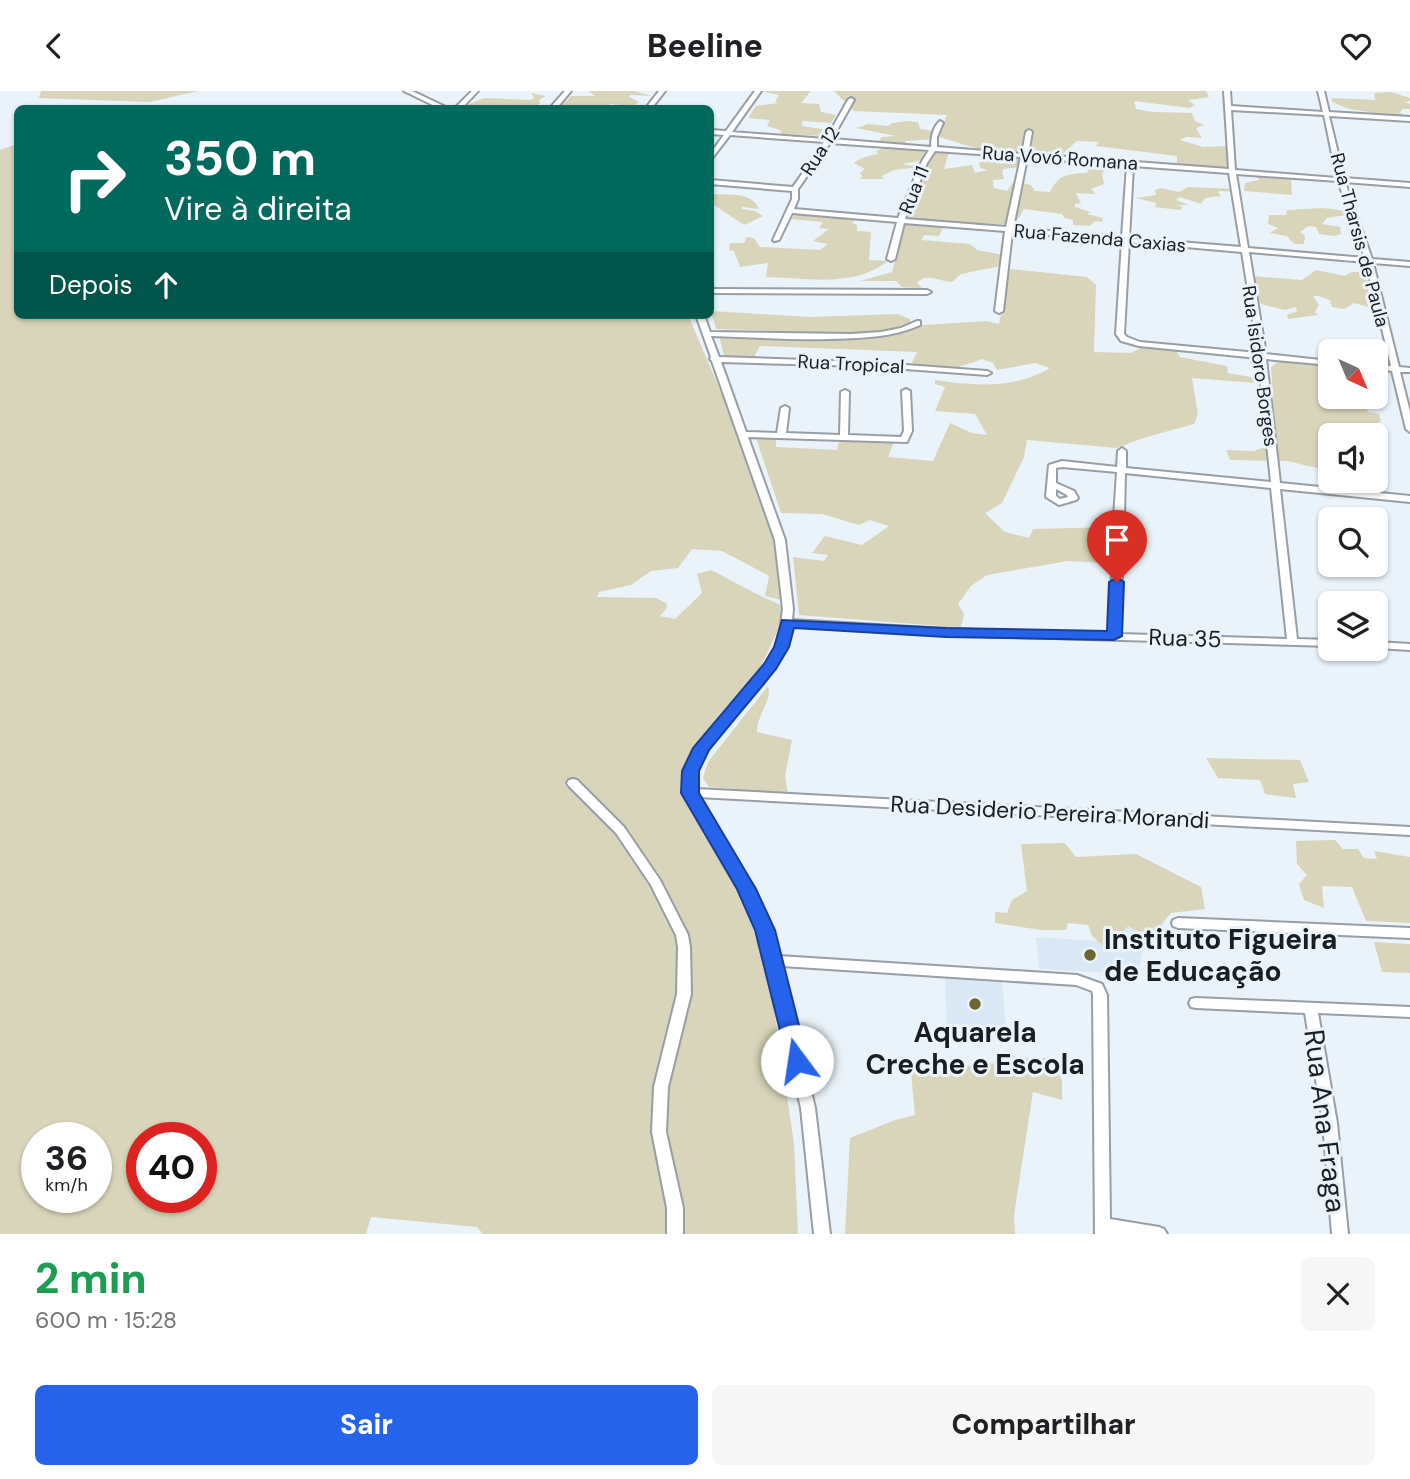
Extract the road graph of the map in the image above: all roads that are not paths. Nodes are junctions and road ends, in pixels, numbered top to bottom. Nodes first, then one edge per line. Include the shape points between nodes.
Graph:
1 (407, 91) edge
2 (475, 91) edge
3 (568, 91) edge
4 (662, 91) edge
5 (758, 91) edge
6 (1227, 91) edge
7 (1321, 91) edge
8 (851, 100) dead end
9 (438, 105) edge
10 (461, 105) edge
11 (556, 105) edge
12 (651, 105) edge
13 (1229, 108) junction
14 (1328, 113) junction
15 (1410, 119) edge
16 (940, 123) dead end
17 (714, 132) edge
18 (1029, 132) dead end
19 (727, 133) junction
20 (829, 140) junction
21 (934, 148) junction
22 (714, 153) edge
23 (1025, 156) junction
24 (1130, 164) junction
25 (1232, 171) junction
26 (1341, 180) junction
27 (714, 182) edge
28 (1410, 185) edge
29 (795, 189) junction
30 (790, 211) junction
31 (901, 220) junction
32 (1009, 230) junction
33 (776, 240) dead end
34 (1126, 240) junction
35 (1243, 250) junction
36 (891, 259) dead end
37 (1369, 260) junction
38 (1410, 264) edge
39 (714, 291) edge
40 (927, 292) dead end
41 (999, 311) dead end
42 (702, 319) edge
43 (917, 323) dead end
44 (708, 334) junction
45 (1262, 356) junction
46 (714, 359) junction
47 (1318, 362) edge
48 (1388, 368) edge
49 (1394, 369) junction
50 (1410, 370) edge
51 (987, 373) dead end
52 (906, 391) dead end
53 (845, 393) dead end
54 (785, 408) dead end
55 (1410, 429) edge
56 (743, 434) junction
57 (781, 435) junction
58 (844, 438) junction
59 (1122, 451) dead end
60 (1120, 471) junction
61 (1051, 484) dead end
62 (1275, 485) junction
63 (1410, 499) edge
64 (1119, 518) dead end
65 (1118, 555) dead end
66 (788, 623) junction
67 (1114, 636) junction
68 (1292, 641) junction
69 (1318, 642) edge
70 (1388, 646) edge
71 (1410, 647) edge
72 (573, 783) dead end
73 (690, 793) junction
74 (1410, 831) edge
75 (1178, 923) dead end
76 (1410, 933) edge
77 (774, 961) junction
78 (1196, 1003) dead end
79 (1311, 1009) junction
80 (1410, 1013) edge
81 (1103, 1229) edge
82 (675, 1234) edge
83 (822, 1234) edge
84 (1158, 1234) edge
85 (1340, 1234) edge

1 - 9 street
2 - 10 street
3 - 11 street
4 - 12 street
5 - 19 street
6 - 13 street, Rua Isidoro Borges
7 - 14 street, Rua Tharsis de Paula
8 - 20 street, Rua 12
13 - 14 street
13 - 25 street, Rua Isidoro Borges
14 - 15 street
14 - 26 street, Rua Tharsis de Paula
16 - 21 street, Rua 11
17 - 19 street, Rua Vovó Romana
18 - 23 street
19 - 20 street, Rua Vovó Romana
19 - 22 street
20 - 21 street, Rua Vovó Romana
20 - 29 street, Rua 12
21 - 23 street, Rua Vovó Romana
21 - 31 street, Rua 11
23 - 24 street, Rua Vovó Romana
23 - 32 street
24 - 25 street, Rua Vovó Romana
24 - 34 street
25 - 26 street, Rua Vovó Romana
25 - 35 street, Rua Isidoro Borges
26 - 28 street, Rua Vovó Romana
26 - 37 street, Rua Tharsis de Paula
27 - 29 street
29 - 30 street, Rua 12
30 - 31 street, Rua Fazenda Caxias
30 - 33 street, Rua 12
31 - 32 street, Rua Fazenda Caxias
31 - 36 street, Rua 11
32 - 34 street, Rua Fazenda Caxias
32 - 41 street
34 - 35 street, Rua Fazenda Caxias
34 - 45 street via 1120,334 1124,339
35 - 37 street, Rua Fazenda Caxias
35 - 45 street, Rua Isidoro Borges
37 - 38 street, Rua Fazenda Caxias
37 - 49 street, Rua Tharsis de Paula
39 - 40 street
42 - 44 street
43 - 44 street via 903,331 875,335
44 - 46 street
45 - 47 street
45 - 62 street, Rua Isidoro Borges
46 - 51 street, Rua Tropical
46 - 56 street
48 - 49 street
49 - 50 street
49 - 55 street, Rua Tharsis de Paula
52 - 58 street via 906,438
53 - 58 street
54 - 57 street
56 - 57 street
56 - 66 street via 780,540
57 - 58 street
59 - 60 street
60 - 61 street via 1057,464 1052,467
60 - 62 street
60 - 64 street
62 - 63 street
62 - 68 street, Rua Isidoro Borges
65 - 67 street
66 - 67 street, Rua 35
66 - 73 street via 771,666 698,754 689,777
67 - 68 street, Rua 35
68 - 69 street, Rua 35
70 - 71 street
72 - 82 street via 620,830 656,883 682,935 684,994 661,1087 659,1132 675,1208
73 - 74 street, Rua Desiderio Pereira Morandi
73 - 77 street via 747,889
75 - 76 street
77 - 81 street via 1077,980 1097,988
77 - 83 street via 808,1108
78 - 79 street
79 - 80 street
79 - 85 street, Rua Ana Fraga via 1330,1123
81 - 84 street

